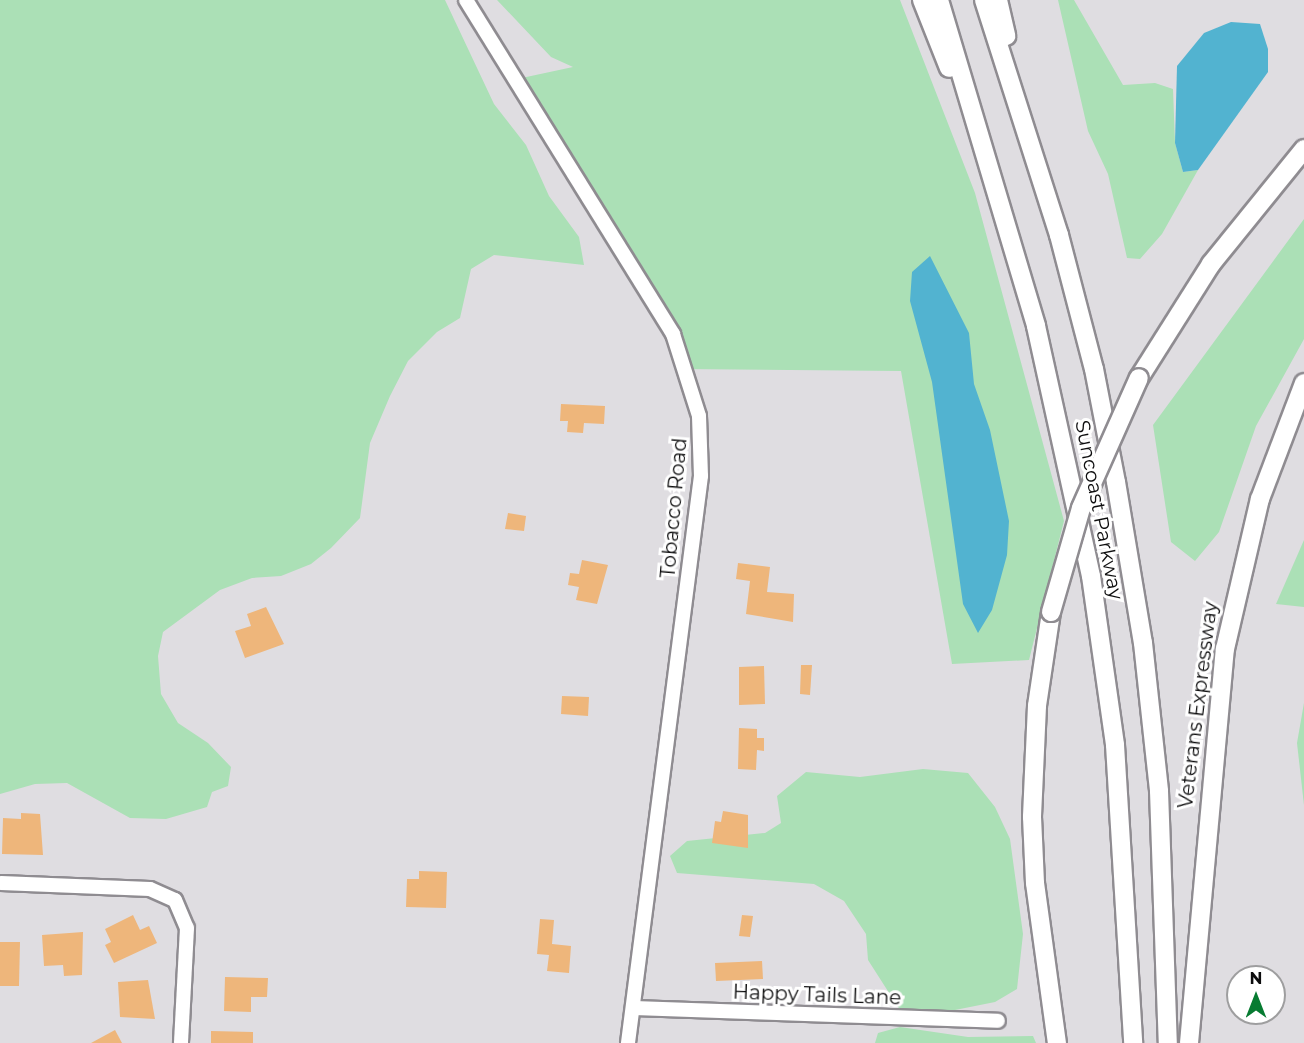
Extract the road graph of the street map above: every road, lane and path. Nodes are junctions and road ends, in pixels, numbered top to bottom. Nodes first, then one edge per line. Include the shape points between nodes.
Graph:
1 (466, 0) edge
2 (922, 0) edge
3 (939, 0) edge
4 (984, 0) edge
5 (998, 0) edge
6 (1027, 125) junction
7 (1304, 149) edge
8 (990, 169) junction
9 (1304, 383) edge
10 (1, 883) edge
11 (634, 1008) junction
12 (998, 1021) dead end
13 (181, 1043) edge
14 (628, 1043) edge
15 (1057, 1043) edge
16 (1133, 1043) edge
17 (1168, 1043) edge
18 (1188, 1043) edge

1 - 11 street, Tobacco Road via 673,334 699,416 701,477
2 - 8 highway
3 - 8 highway, Suncoast Parkway
4 - 6 highway, Suncoast Parkway
5 - 6 highway
6 - 17 highway, Suncoast Parkway via 1094,369 1143,643 1161,812
7 - 15 highway, bridge via 1211,264 1139,378 1081,507 1051,612 1037,706 1032,817 1035,884
8 - 16 highway, Suncoast Parkway via 1061,426 1091,576 1116,756
9 - 18 highway, Veterans Expressway via 1260,499 1225,649
10 - 13 street via 150,889 175,900 187,928
11 - 12 street, Happy Tails Lane
11 - 14 street, Tobacco Road

